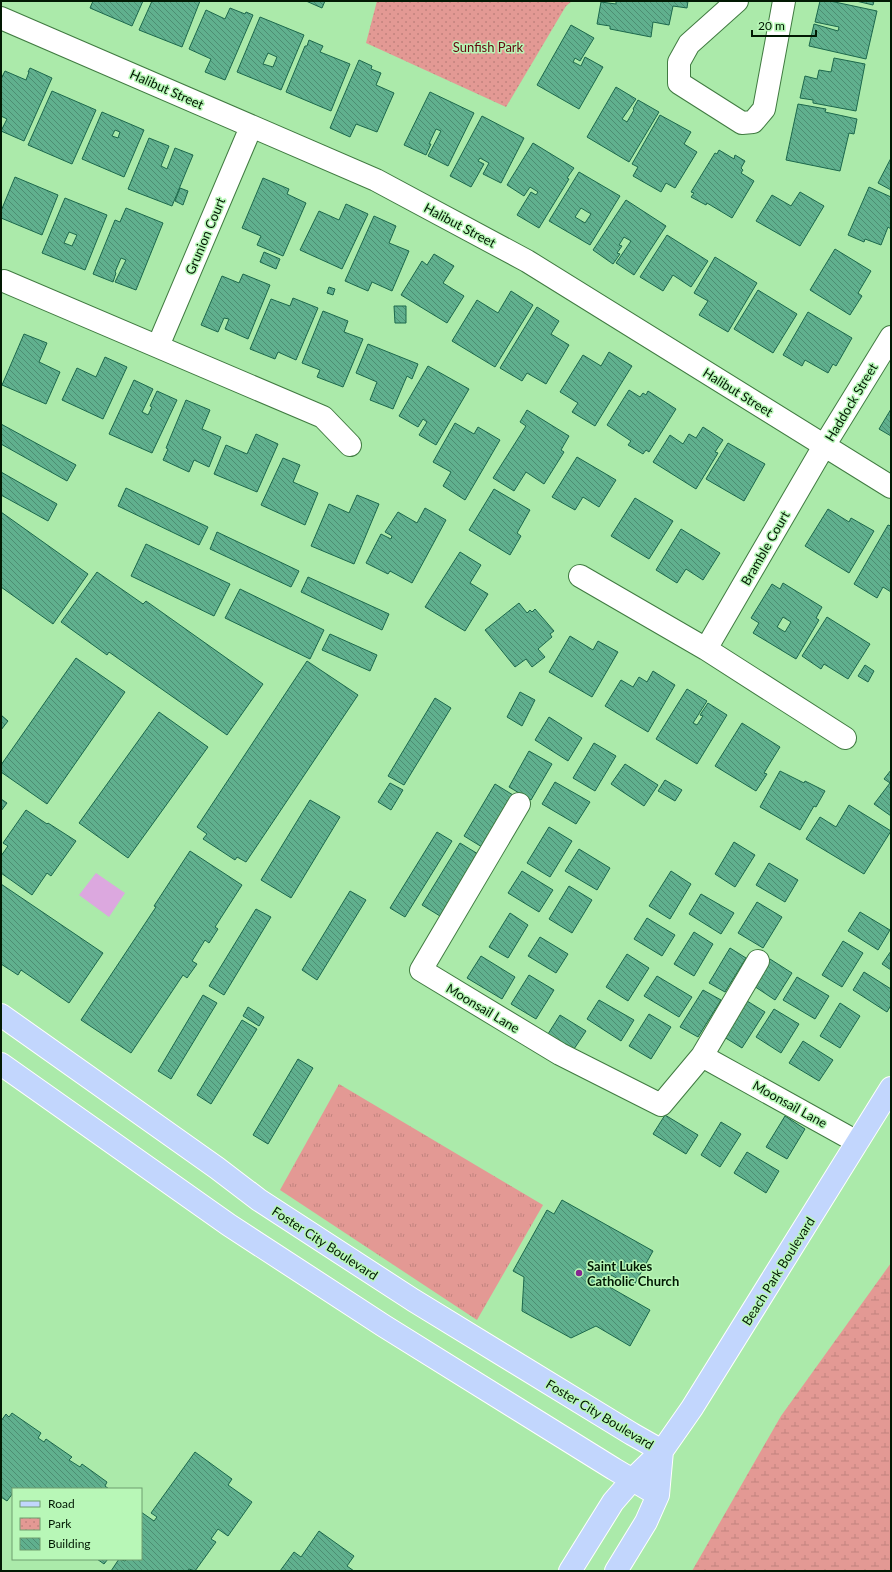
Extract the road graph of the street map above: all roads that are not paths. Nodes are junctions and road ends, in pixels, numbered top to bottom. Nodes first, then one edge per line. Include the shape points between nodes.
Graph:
1 (737, 1) edge
2 (784, 1) edge
3 (1, 18) edge
4 (251, 127) junction
5 (4, 281) dead end
6 (891, 337) edge
7 (158, 346) junction
8 (350, 445) dead end
9 (824, 446) junction
10 (891, 487) edge
11 (580, 576) dead end
12 (706, 649) junction
13 (845, 738) dead end
14 (519, 804) dead end
15 (758, 960) dead end
16 (1, 1015) edge
17 (702, 1056) junction
18 (1, 1064) edge
19 (891, 1088) edge
20 (857, 1142) junction
21 (662, 1451) junction
22 (632, 1480) junction
23 (658, 1495) junction
24 (570, 1571) edge
25 (616, 1571) edge

1 - 2 street via 690,44 679,62 679,83 742,123 753,122 764,109
3 - 4 street, Halibut Street
4 - 7 street, Grunion Court
4 - 9 street, Halibut Street via 376,180 527,261
5 - 7 street
6 - 9 street, Haddock Street
7 - 8 street via 323,417
9 - 10 street, Halibut Street
9 - 12 street, Bramble Court
11 - 12 street
12 - 13 street
14 - 17 street, Moonsail Lane via 421,970 560,1054 661,1105
15 - 17 street, Moonsail Lane
16 - 21 main road, Foster City Boulevard via 259,1200 413,1300
17 - 20 street, Moonsail Lane
18 - 22 main road via 242,1233 390,1330
19 - 20 main road, Beach Park Boulevard
20 - 21 main road, Beach Park Boulevard via 785,1261
21 - 22 main road, Beach Park Boulevard
21 - 23 main road, Beach Park Boulevard
22 - 23 main road
22 - 24 main road, Beach Park Boulevard via 613,1502
23 - 25 main road, Beach Park Boulevard via 646,1522

